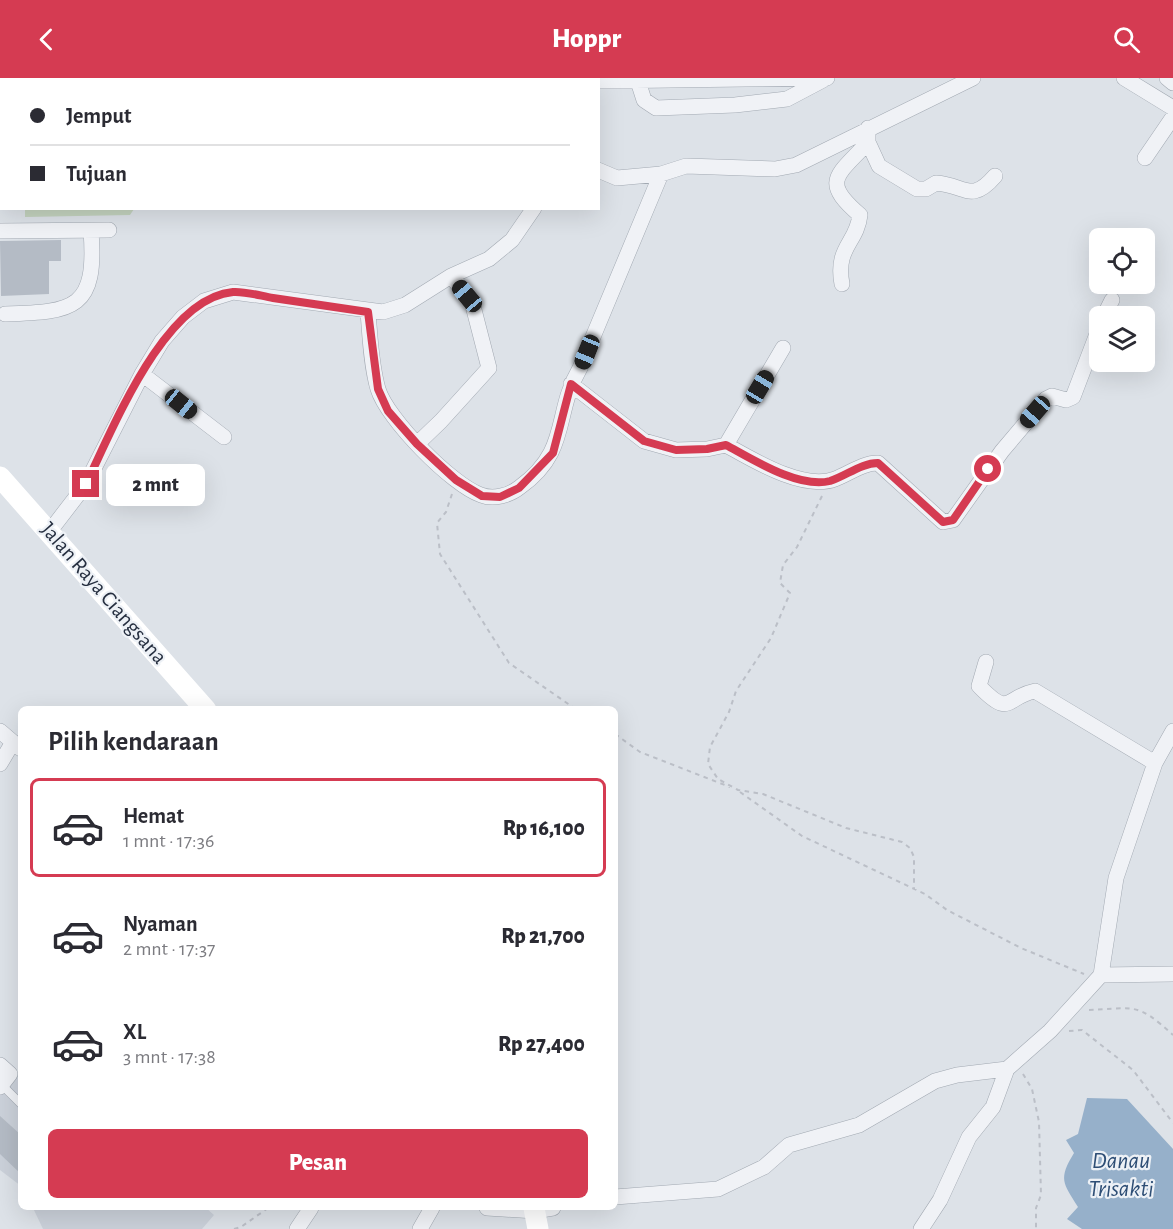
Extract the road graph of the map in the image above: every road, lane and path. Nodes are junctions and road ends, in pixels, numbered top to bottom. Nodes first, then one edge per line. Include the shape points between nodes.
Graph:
1 (826, 78) edge
2 (973, 78) edge
3 (1124, 78) edge
4 (1167, 78) edge
5 (638, 79) edge
6 (600, 81) edge
7 (1173, 83) edge
8 (1173, 108) edge
9 (1173, 117) edge
10 (868, 135) junction
11 (1145, 158) dead end
12 (600, 171) edge
13 (661, 174) junction
14 (995, 176) dead end
15 (533, 210) edge
16 (109, 230) dead end
17 (0, 231) edge
18 (91, 231) junction
19 (451, 276) junction
20 (842, 284) dead end
21 (1112, 300) dead end
22 (1109, 306) edge
23 (368, 312) junction
24 (5, 314) dead end
25 (783, 348) dead end
26 (1089, 355) edge
27 (141, 374) junction
28 (571, 384) junction
29 (224, 438) dead end
30 (417, 444) junction
31 (726, 445) junction
32 (456, 480) junction
33 (831, 481) junction
34 (2, 483) edge
35 (50, 531) junction
36 (986, 662) dead end
37 (203, 706) edge
38 (571, 706) edge
39 (0, 731) edge
40 (1173, 731) edge
41 (618, 736) edge
42 (17, 745) edge
43 (1155, 763) junction
44 (0, 764) edge
45 (738, 790) junction
46 (914, 889) junction
47 (1173, 974) edge
48 (1101, 975) junction
49 (1087, 991) junction
50 (1050, 1031) junction
51 (1173, 1035) edge
52 (1023, 1054) junction
53 (18, 1065) edge
54 (1007, 1069) junction
55 (3, 1078) edge
56 (18, 1100) edge
57 (1173, 1123) edge
58 (618, 1197) edge
59 (265, 1210) edge
60 (310, 1210) edge
61 (431, 1210) edge
62 (505, 1210) edge
63 (540, 1214) edge
64 (234, 1229) edge
65 (297, 1229) edge
66 (420, 1229) edge
67 (921, 1229) edge
68 (1036, 1229) edge

1 - 5 street
1 - 5 street via 787,99 656,108 644,100
2 - 10 street
3 - 8 street
4 - 7 street
5 - 6 street
9 - 11 street
10 - 13 street via 776,170 686,166
10 - 14 street via 879,166 917,189 936,183 979,192
10 - 20 street via 835,184 836,191 860,215 842,254
12 - 13 street via 617,178
13 - 28 street
15 - 19 street via 512,240 489,259
16 - 18 street
17 - 18 street
18 - 24 street via 93,261 88,284 77,300 60,311
19 - 23 street via 405,305
19 - 30 street via 472,302 489,368
21 - 22 street
23 - 27 street via 233,292 204,301 183,317
23 - 30 street via 378,389 388,411
25 - 31 street
26 - 33 street via 1073,397 1046,399 1002,451 953,520 943,522 878,463
27 - 29 street
27 - 35 street via 86,484
28 - 31 street via 644,441 676,450
28 - 32 street via 553,453 519,488 500,497 482,496
30 - 32 street
31 - 33 street via 788,476
32 - 38 path via 446,512 437,523 440,554 509,663
33 - 45 path via 797,547 783,565 780,583 790,593 771,638 736,691 710,747 708,764 718,779
34 - 35 main road, Jalan Raya Ciangsana
35 - 37 main road, Jalan Raya Ciangsana
36 - 43 street via 979,686 998,702 1009,704 1035,691
39 - 42 street
40 - 43 street
41 - 45 path via 640,752
42 - 44 street
43 - 48 street via 1116,878
45 - 46 path via 802,836
45 - 46 path via 763,794 846,828 902,842 914,857
46 - 48 path via 1021,948 1079,974
47 - 48 street
48 - 49 street
49 - 50 street
49 - 51 path via 1081,1002 1085,1010 1137,1008
50 - 52 street
50 - 57 path via 1082,1030 1088,1034 1133,1070
52 - 54 street
52 - 68 path via 1022,1071 1032,1089 1039,1122 1041,1195 1036,1208
53 - 55 street
54 - 58 street via 935,1081 858,1125 789,1145 764,1167 718,1189
54 - 67 street via 993,1107 969,1137 940,1200
55 - 56 lane
59 - 64 path
60 - 65 street
61 - 66 street
62 - 63 street

